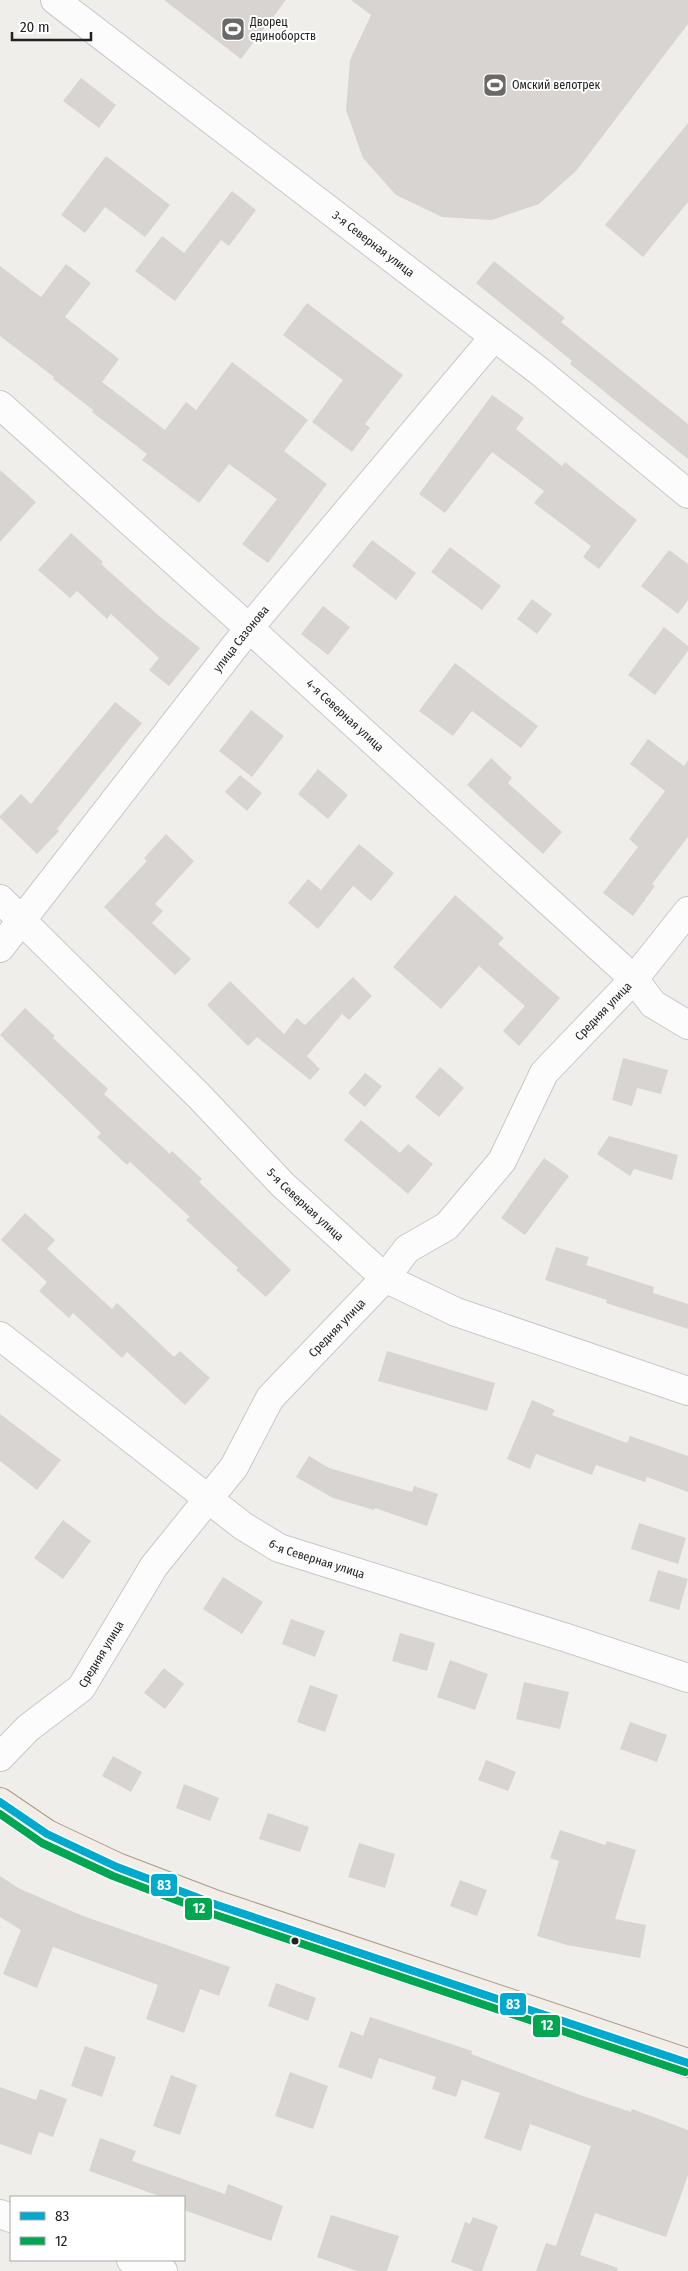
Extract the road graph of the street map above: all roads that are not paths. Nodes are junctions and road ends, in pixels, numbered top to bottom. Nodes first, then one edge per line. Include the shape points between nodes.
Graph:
1 (55, 0) edge
2 (494, 336) junction
3 (0, 405) edge
4 (688, 494) edge
5 (249, 628) junction
6 (0, 899) edge
7 (688, 911) edge
8 (22, 920) junction
9 (0, 948) edge
10 (634, 979) junction
11 (688, 1024) edge
12 (384, 1278) junction
13 (0, 1336) edge
14 (688, 1391) edge
15 (208, 1498) junction
16 (688, 1678) edge
17 (0, 1757) edge
18 (0, 1802) edge
19 (688, 2063) edge
20 (134, 2261) edge
21 (163, 2271) edge

1 - 2 street, 3-я Северная улица
2 - 4 street, 3-я Северная улица
2 - 5 street, улица Сазонова
3 - 5 street, 4-я Северная улица
5 - 8 street, улица Сазонова
5 - 10 street, 4-я Северная улица
6 - 8 street, 5-я Северная улица
7 - 10 street, Средняя улица
8 - 9 street, улица Сазонова
8 - 12 street, 5-я Северная улица via 199,1096 283,1185
10 - 11 street, 4-я Северная улица via 653,1004
10 - 12 street, Средняя улица via 544,1073 502,1161 447,1226 407,1249
12 - 14 street, 5-я Северная улица via 456,1312
12 - 15 street, Средняя улица via 270,1398 234,1467
13 - 15 street, 6-я Северная улица
15 - 16 street, 6-я Северная улица via 243,1526 279,1548
15 - 17 street, Средняя улица via 154,1566 81,1688 28,1728
18 - 19 main road via 47,1834 172,1888
20 - 21 street

